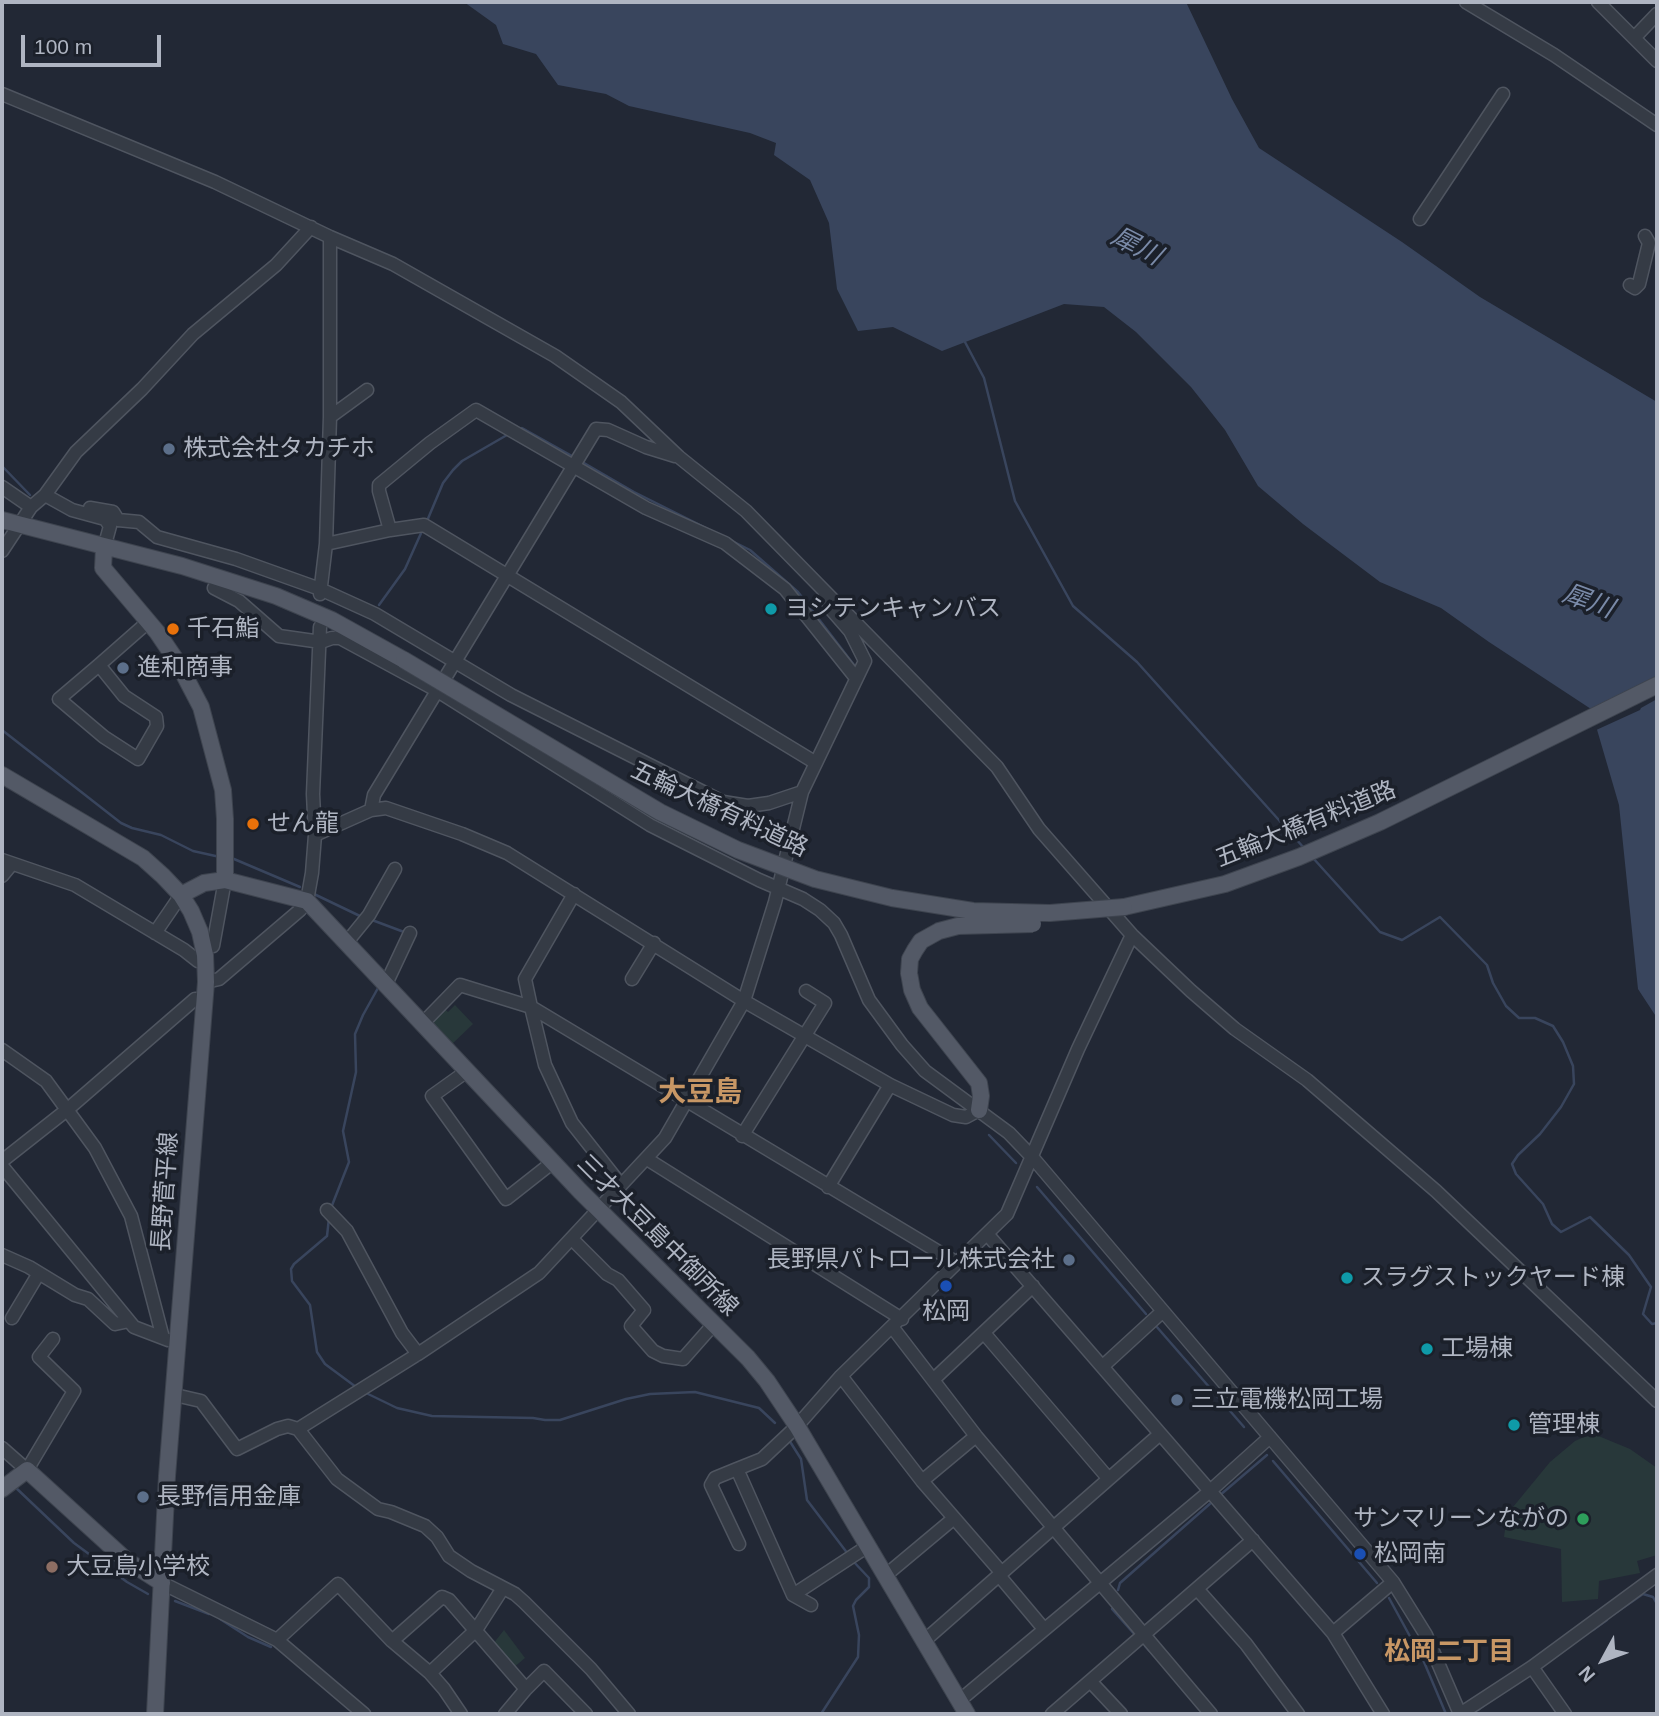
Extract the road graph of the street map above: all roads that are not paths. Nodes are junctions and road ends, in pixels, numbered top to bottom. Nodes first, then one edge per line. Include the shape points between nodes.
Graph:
1 (1466, 2) edge
2 (1598, 2) edge
3 (1657, 14) edge
4 (1634, 38) junction
5 (1657, 61) edge
6 (1503, 93) dead end
7 (2, 94) edge
8 (1657, 125) edge
9 (1420, 219) dead end
10 (311, 227) junction
11 (1645, 236) dead end
12 (330, 237) junction
13 (1630, 285) dead end
14 (367, 390) dead end
15 (330, 417) junction
16 (679, 457) junction
17 (573, 466) junction
18 (2, 487) edge
19 (45, 495) junction
20 (31, 507) junction
21 (65, 507) junction
22 (2, 520) edge
23 (118, 520) junction
24 (18, 524) junction
25 (390, 530) junction
26 (326, 544) junction
27 (104, 548) junction
28 (2, 551) edge
29 (507, 575) junction
30 (214, 588) dead end
31 (824, 588) junction
32 (320, 591) junction
33 (148, 622) junction
34 (320, 627) dead end
35 (321, 642) junction
36 (454, 660) junction
37 (99, 665) junction
38 (856, 678) junction
39 (1657, 685) edge
40 (436, 690) junction
41 (816, 763) junction
42 (2, 775) edge
43 (802, 792) junction
44 (371, 810) junction
45 (316, 835) junction
46 (7, 862) edge
47 (395, 869) dead end
48 (2, 876) edge
49 (225, 880) junction
50 (778, 888) junction
51 (574, 894) junction
52 (181, 895) junction
53 (307, 901) junction
54 (1124, 907) junction
55 (155, 933) junction
56 (410, 933) dead end
57 (1132, 935) junction
58 (347, 942) junction
59 (654, 943) junction
60 (213, 946) dead end
61 (198, 961) dead end
62 (632, 979) dead end
63 (206, 982) junction
64 (386, 984) junction
65 (806, 991) dead end
66 (204, 999) junction
67 (744, 1001) junction
68 (531, 1007) junction
69 (423, 1023) junction
70 (805, 1035) junction
71 (2, 1050) edge
72 (467, 1071) junction
73 (890, 1085) junction
74 (687, 1101) junction
75 (68, 1109) junction
76 (979, 1110) junction
77 (742, 1136) junction
78 (1032, 1158) junction
79 (647, 1159) junction
80 (553, 1162) junction
81 (2, 1164) edge
82 (621, 1185) junction
83 (828, 1187) junction
84 (598, 1209) junction
85 (330, 1213) dead end
86 (988, 1235) junction
87 (572, 1239) junction
88 (2, 1255) edge
89 (957, 1263) junction
90 (39, 1273) junction
91 (1033, 1286) junction
92 (1163, 1311) junction
93 (12, 1318) dead end
94 (129, 1321) junction
95 (898, 1323) junction
96 (713, 1325) junction
97 (984, 1333) junction
98 (53, 1339) dead end
99 (170, 1341) junction
100 (418, 1354) junction
101 (1103, 1366) junction
102 (841, 1376) junction
103 (933, 1380) junction
104 (175, 1395) junction
105 (1657, 1401) edge
106 (797, 1426) junction
107 (298, 1429) junction
108 (1160, 1434) junction
109 (975, 1436) junction
110 (1270, 1437) junction
111 (2, 1448) edge
112 (737, 1469) junction
113 (27, 1470) junction
114 (1108, 1478) junction
115 (922, 1480) junction
116 (2, 1489) edge
117 (1210, 1491) junction
118 (953, 1519) junction
119 (1053, 1526) junction
120 (1253, 1540) junction
121 (739, 1544) dead end
122 (868, 1546) junction
123 (1001, 1572) junction
124 (886, 1575) junction
125 (1101, 1582) junction
126 (1393, 1582) junction
127 (1655, 1582) edge
128 (162, 1583) junction
129 (503, 1588) junction
130 (1198, 1590) junction
131 (793, 1595) junction
132 (811, 1605) dead end
133 (1044, 1629) junction
134 (476, 1630) junction
135 (1333, 1633) junction
136 (1144, 1634) junction
137 (277, 1640) junction
138 (392, 1641) junction
139 (924, 1641) junction
140 (1532, 1667) junction
141 (430, 1673) junction
142 (1090, 1681) junction
143 (526, 1689) junction
144 (963, 1708) edge
145 (1379, 1713) edge
146 (155, 1714) edge
147 (364, 1714) edge
148 (461, 1714) edge
149 (505, 1714) edge
150 (586, 1714) edge
151 (629, 1714) edge
152 (1052, 1714) edge
153 (1121, 1714) edge
154 (1210, 1714) edge
155 (1298, 1714) edge
156 (1460, 1714) edge
157 (1565, 1714) edge

1 - 8 street
2 - 4 street
3 - 4 street
4 - 5 street
6 - 9 street
7 - 10 street
10 - 12 street
10 - 19 street via 193,334 76,452
11 - 13 street via 1649,243 1639,284
12 - 15 street
12 - 16 street via 393,264 555,356 621,402
14 - 15 street
15 - 26 street
16 - 17 street via 596,429
16 - 31 street via 746,510
17 - 25 street via 476,410 379,485
17 - 29 street
17 - 38 street via 646,508 725,543 764,572 796,601
18 - 20 street
19 - 20 street
19 - 21 street
20 - 24 street
21 - 23 street via 109,510
21 - 27 street via 108,522
22 - 24 main road
23 - 27 street
23 - 32 street via 139,522 157,537 236,559
24 - 27 main road
24 - 28 street
25 - 26 street
25 - 29 street via 424,525
26 - 32 street
27 - 33 main road via 103,568
27 - 54 main road, 五輪大橋有料道路, bridge via 182,566 276,596 332,620 650,807 738,850 815,879 973,911 1050,913
29 - 36 street
29 - 41 street
30 - 35 street via 239,601 279,636
31 - 38 street via 830,608 850,631 865,661
31 - 57 street via 997,767 1040,829
32 - 36 street via 375,614
33 - 37 street
33 - 49 main road via 178,663 201,707 223,790
34 - 35 street
35 - 40 street via 340,638
35 - 45 street via 313,794
36 - 40 street
36 - 43 street via 511,695 723,802 759,805
37 - 37 street via 124,696 156,717 157,726 138,759 60,699
38 - 41 street
39 - 54 main road, 五輪大橋有料道路 via 1391,817 1262,872
40 - 44 street via 374,795
40 - 50 street via 650,825
41 - 43 street
42 - 52 main road, 長野菅平線 via 143,858
43 - 50 street
44 - 45 street
44 - 51 street via 386,808 462,834 507,853
45 - 53 street
46 - 48 street
46 - 55 street via 75,885
47 - 58 street via 367,918
49 - 52 main road via 204,883
49 - 53 main road
49 - 60 street
50 - 67 street
50 - 76 street via 803,899 834,923 881,1019 926,1070
51 - 59 street
51 - 68 street via 525,979
52 - 55 street
52 - 63 main road, 長野菅平線 via 200,932
53 - 58 main road, 三才大豆島中御所線
53 - 63 street via 219,979
54 - 76 main road, bridge via 1057,922 958,926 921,941 911,959 912,990 920,1008 979,1083
55 - 61 street
56 - 64 street
57 - 78 street
57 - 105 street via 1218,1014 1307,1080 1436,1191
58 - 64 main road, 三才大豆島中御所線
59 - 62 street
59 - 67 street
63 - 66 main road, 長野菅平線
64 - 69 main road, 三才大豆島中御所線
65 - 70 street via 825,1003
66 - 75 street via 195,999
66 - 99 main road, 長野菅平線
67 - 70 street
67 - 74 street
68 - 69 street via 460,985
68 - 74 street
68 - 82 street via 545,1065 572,1123
69 - 72 main road, 三才大豆島中御所線
70 - 73 street
70 - 77 street
71 - 75 street via 46,1081
72 - 80 main road, 三才大豆島中御所線
72 - 80 street via 432,1096 506,1199
73 - 76 street via 953,1115 966,1117
73 - 83 street
74 - 77 street
74 - 79 street
75 - 81 street
75 - 99 street via 131,1216
76 - 78 street
77 - 83 street
78 - 86 street via 1007,1214
78 - 92 street
79 - 82 street
79 - 95 street
80 - 84 main road, 三才大豆島中御所線
81 - 94 street
82 - 84 street
83 - 89 street
84 - 87 street
84 - 96 main road, 三才大豆島中御所線
85 - 100 street via 347,1231
86 - 89 street
86 - 91 street
87 - 96 street via 644,1310 631,1326 653,1351 683,1359
87 - 100 street via 539,1273
88 - 90 street
89 - 95 street
90 - 93 street
90 - 94 street via 88,1299 115,1324
91 - 97 street
91 - 101 street
92 - 101 street
92 - 110 street
94 - 99 street
95 - 102 street
95 - 103 street
96 - 106 main road, 三才大豆島中御所線 via 754,1366
97 - 103 street
97 - 114 street
98 - 113 street via 39,1357 74,1391
99 - 104 main road, 長野菅平線
100 - 107 street
101 - 108 street
102 - 106 street
102 - 115 street
103 - 109 street
104 - 107 street via 201,1401 237,1449 277,1429
104 - 128 main road, 長野菅平線
106 - 112 street via 762,1459
106 - 122 main road, 三才大豆島中御所線
107 - 129 street via 337,1479 377,1509 425,1526 449,1556
108 - 114 street
108 - 117 street
109 - 115 street
109 - 119 street
110 - 117 street
110 - 126 street
111 - 113 street
112 - 121 street via 715,1478 711,1485
112 - 131 street
113 - 116 main road
113 - 128 main road via 126,1560
114 - 119 street
115 - 118 street
117 - 120 street
117 - 125 street
118 - 123 street
118 - 124 street
119 - 123 street
119 - 125 street
120 - 130 street
120 - 135 street
122 - 124 main road, 三才大豆島中御所線
122 - 131 street
123 - 133 street
123 - 139 street
124 - 139 main road, 三才大豆島中御所線
125 - 133 street
125 - 136 street
126 - 135 street
126 - 156 street via 1426,1635
127 - 140 street
128 - 137 street
128 - 146 main road, 長野菅平線
129 - 134 street
129 - 151 street via 524,1602 591,1669
130 - 136 street
130 - 155 street
131 - 132 street
133 - 144 street
134 - 138 street via 442,1597
134 - 141 street
134 - 143 street
135 - 145 street
136 - 142 street
136 - 154 street
137 - 138 street via 338,1584
137 - 147 street
138 - 141 street
139 - 144 main road, 三才大豆島中御所線
140 - 156 street
140 - 157 street
141 - 148 street
142 - 152 street
142 - 153 street
143 - 149 street
143 - 150 street via 544,1671

